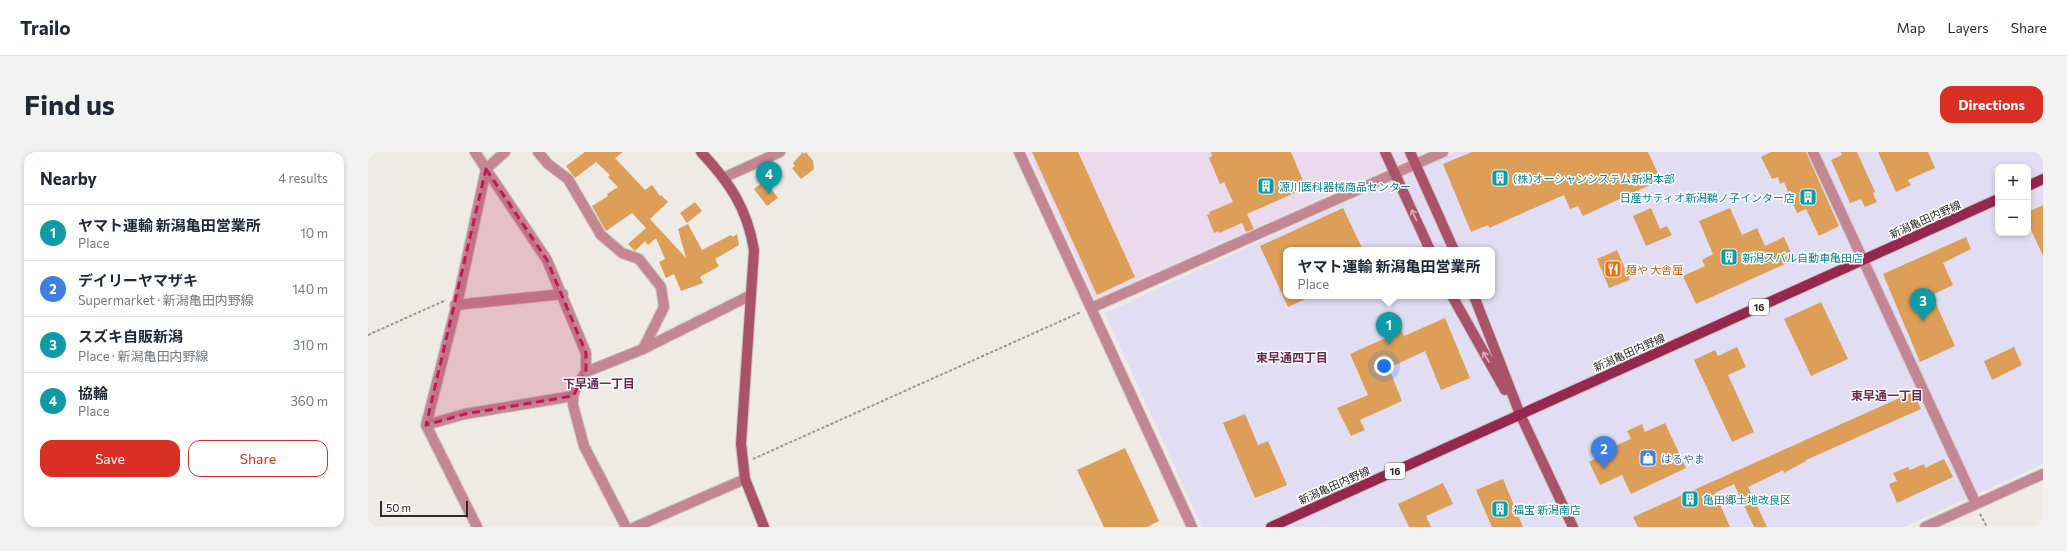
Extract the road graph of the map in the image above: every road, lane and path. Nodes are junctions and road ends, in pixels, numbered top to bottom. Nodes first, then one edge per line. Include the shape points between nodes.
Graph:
1 (475, 152) edge
2 (505, 152) edge
3 (538, 152) edge
4 (701, 152) edge
5 (780, 152) edge
6 (1019, 152) edge
7 (1385, 152) edge
8 (1410, 152) edge
9 (1443, 152) edge
10 (1813, 152) edge
11 (1416, 165) junction
12 (486, 169) junction
13 (1395, 175) junction
14 (723, 178) junction
15 (2043, 179) edge
16 (2031, 185) edge
17 (1996, 200) edge
18 (1429, 247) edge
19 (1453, 247) edge
20 (1862, 260) junction
21 (459, 294) junction
22 (563, 294) junction
23 (751, 294) junction
24 (1454, 299) edge
25 (1475, 299) edge
26 (455, 305) junction
27 (1091, 308) junction
28 (368, 335) edge
29 (643, 349) junction
30 (586, 372) junction
31 (573, 396) junction
32 (1520, 414) junction
33 (426, 425) junction
34 (743, 464) junction
35 (2043, 474) edge
36 (745, 479) junction
37 (1976, 504) junction
38 (477, 527) edge
39 (626, 527) edge
40 (635, 527) edge
41 (764, 527) edge
42 (1192, 527) edge
43 (1271, 527) edge
44 (1573, 527) edge
45 (1925, 527) edge
46 (1986, 527) edge

1 - 12 street
2 - 12 street
3 - 29 street via 548,164 568,179 601,235 622,253 639,258 661,287 664,307
4 - 14 street
5 - 14 street
6 - 27 street
7 - 13 street
8 - 11 street
9 - 11 street
10 - 20 street
11 - 13 street
11 - 19 street
12 - 21 street
12 - 22 street via 547,260
18 -> 13 street
13 - 27 street
14 - 23 street via 743,208 750,227 754,250
15 - 16 main road
17 - 20 main road, 新潟亀田内野線 / 16
20 - 32 main road, 新潟亀田内野線 / 16
20 - 37 street
21 - 26 street
21 - 28 path
22 - 26 street
22 - 30 street via 586,353
23 - 29 street
23 - 34 street via 742,420
32 -> 24 street
25 - 32 street
26 - 33 street
27 - 34 path
27 - 42 street
29 - 30 street
30 - 31 street
31 - 33 street via 465,414
31 - 39 street via 584,446
32 - 43 main road, 新潟亀田内野線 / 16
32 - 44 street
33 - 38 street
34 - 36 street
35 - 37 street
36 - 40 street
36 - 41 street
37 - 45 street
37 - 46 path

